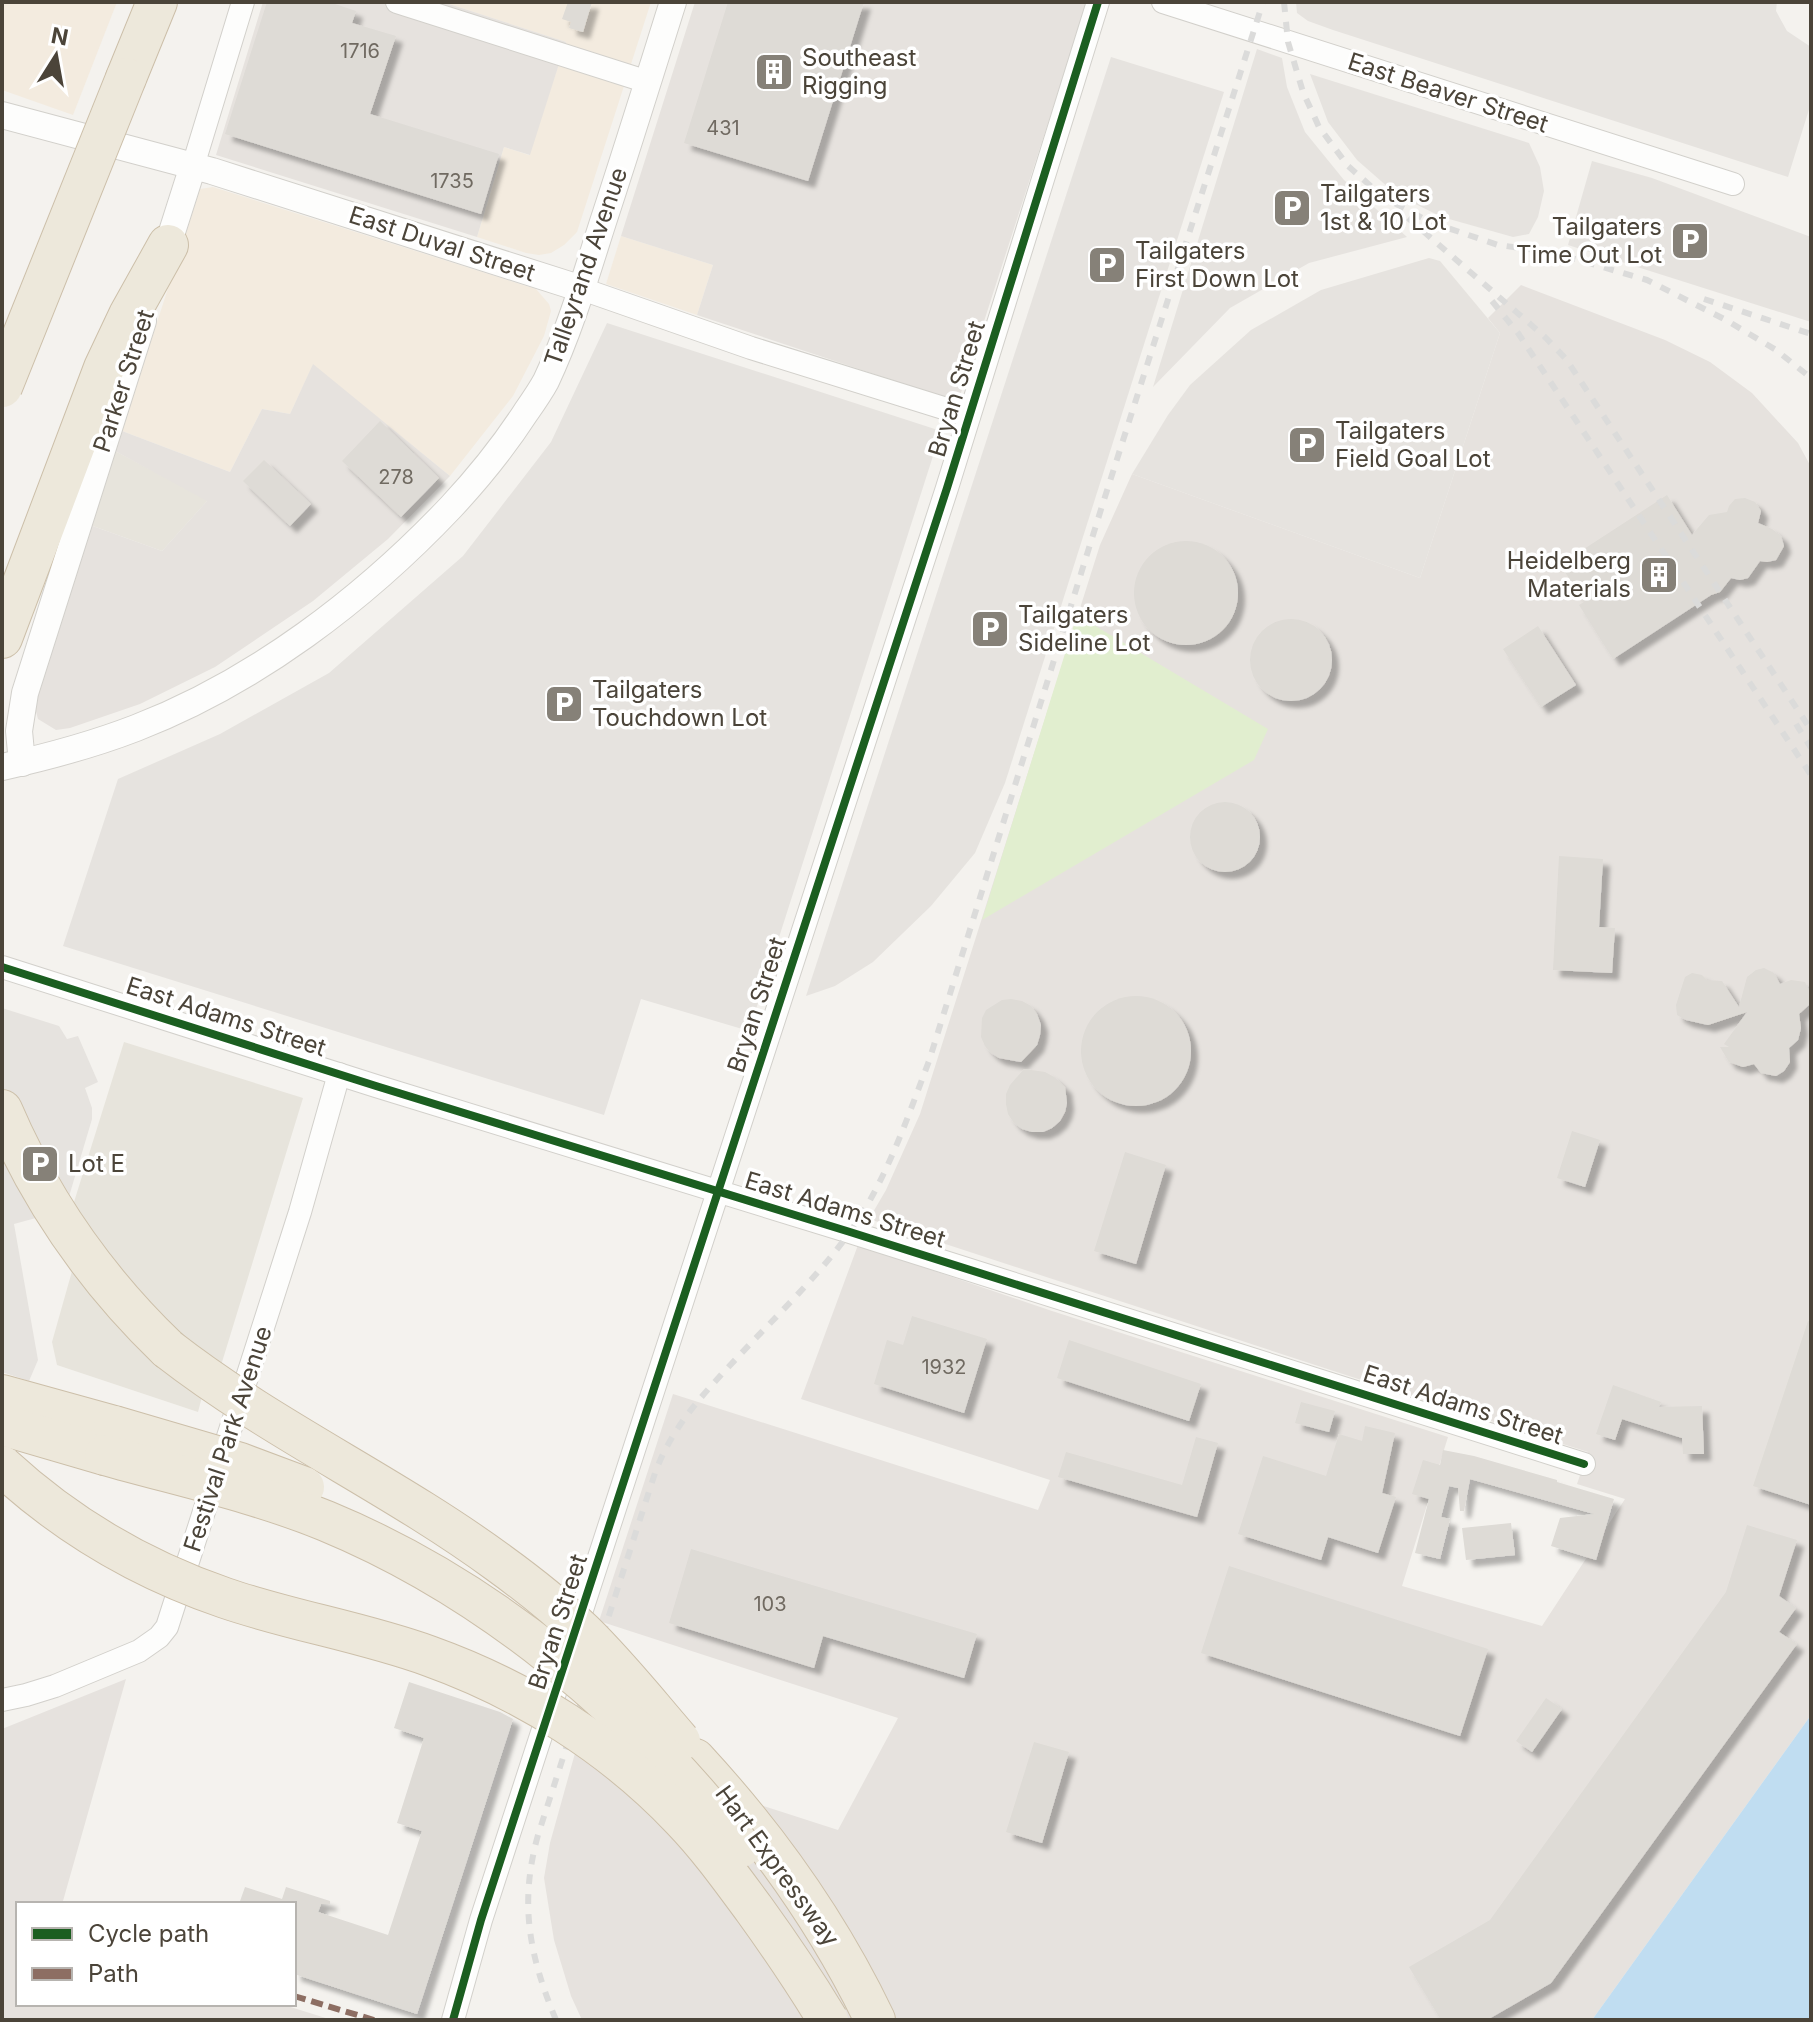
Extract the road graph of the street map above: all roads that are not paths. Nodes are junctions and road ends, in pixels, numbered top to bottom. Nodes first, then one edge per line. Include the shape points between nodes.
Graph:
1 (137, 2) edge
2 (157, 2) edge
3 (243, 2) edge
4 (397, 2) edge
5 (673, 2) edge
6 (1098, 2) edge
7 (1163, 2) edge
8 (118, 75) junction
9 (648, 82) junction
10 (2, 115) edge
11 (193, 166) junction
12 (1733, 184) dead end
13 (168, 245) junction
14 (582, 289) junction
15 (2, 338) edge
16 (2, 387) edge
17 (969, 416) junction
18 (2, 638) edge
19 (12, 765) edge
20 (2, 967) edge
21 (339, 1074) junction
22 (2, 1110) edge
23 (2, 1164) edge
24 (717, 1192) junction
25 (168, 1349) junction
26 (2, 1395) edge
27 (2, 1425) edge
28 (110, 1441) junction
29 (1584, 1464) dead end
30 (2, 1466) edge
31 (2, 1700) edge
32 (695, 1759) junction
33 (453, 2020) edge
34 (828, 2020) edge
35 (850, 2020) edge
36 (875, 2020) edge

1 - 8 highway
2 - 8 highway
3 - 11 street, Parker Street
4 - 9 street
5 - 9 street, Talleyrand Avenue
6 - 17 street, Bryan Street
7 - 12 street, East Beaver Street
8 - 15 highway
8 - 16 highway, bridge
9 - 14 street, Talleyrand Avenue
10 - 11 street, East Duval Street
11 - 13 street, Parker Street
11 - 14 street, East Duval Street
13 - 18 highway via 108,360
13 - 19 street, Parker Street via 25,693
14 - 17 street, East Duval Street
14 - 19 street, Talleyrand Avenue via 544,385 508,441 419,540 381,574 333,614 216,690 121,733
17 - 24 street, Bryan Street
20 - 21 street, East Adams Street
21 - 24 street, East Adams Street
21 - 31 street, Festival Park Avenue via 167,1627 139,1651 55,1686
22 - 25 highway via 33,1176 73,1239
23 - 25 highway via 76,1263
24 - 29 street, East Adams Street
24 - 33 street, Bryan Street
25 - 32 highway, bridge via 264,1416 459,1535 533,1589 601,1650
26 - 28 highway
27 - 28 highway
28 - 32 highway, bridge via 206,1452 356,1510 435,1551 576,1648
28 - 35 highway, bridge via 382,1547 446,1583 546,1652 644,1738 727,1829 796,1924
30 - 34 highway, bridge via 63,1515 154,1569 236,1601 442,1661 511,1692 576,1731 645,1784 707,1847
32 - 36 highway, Hart Expressway via 803,1896

